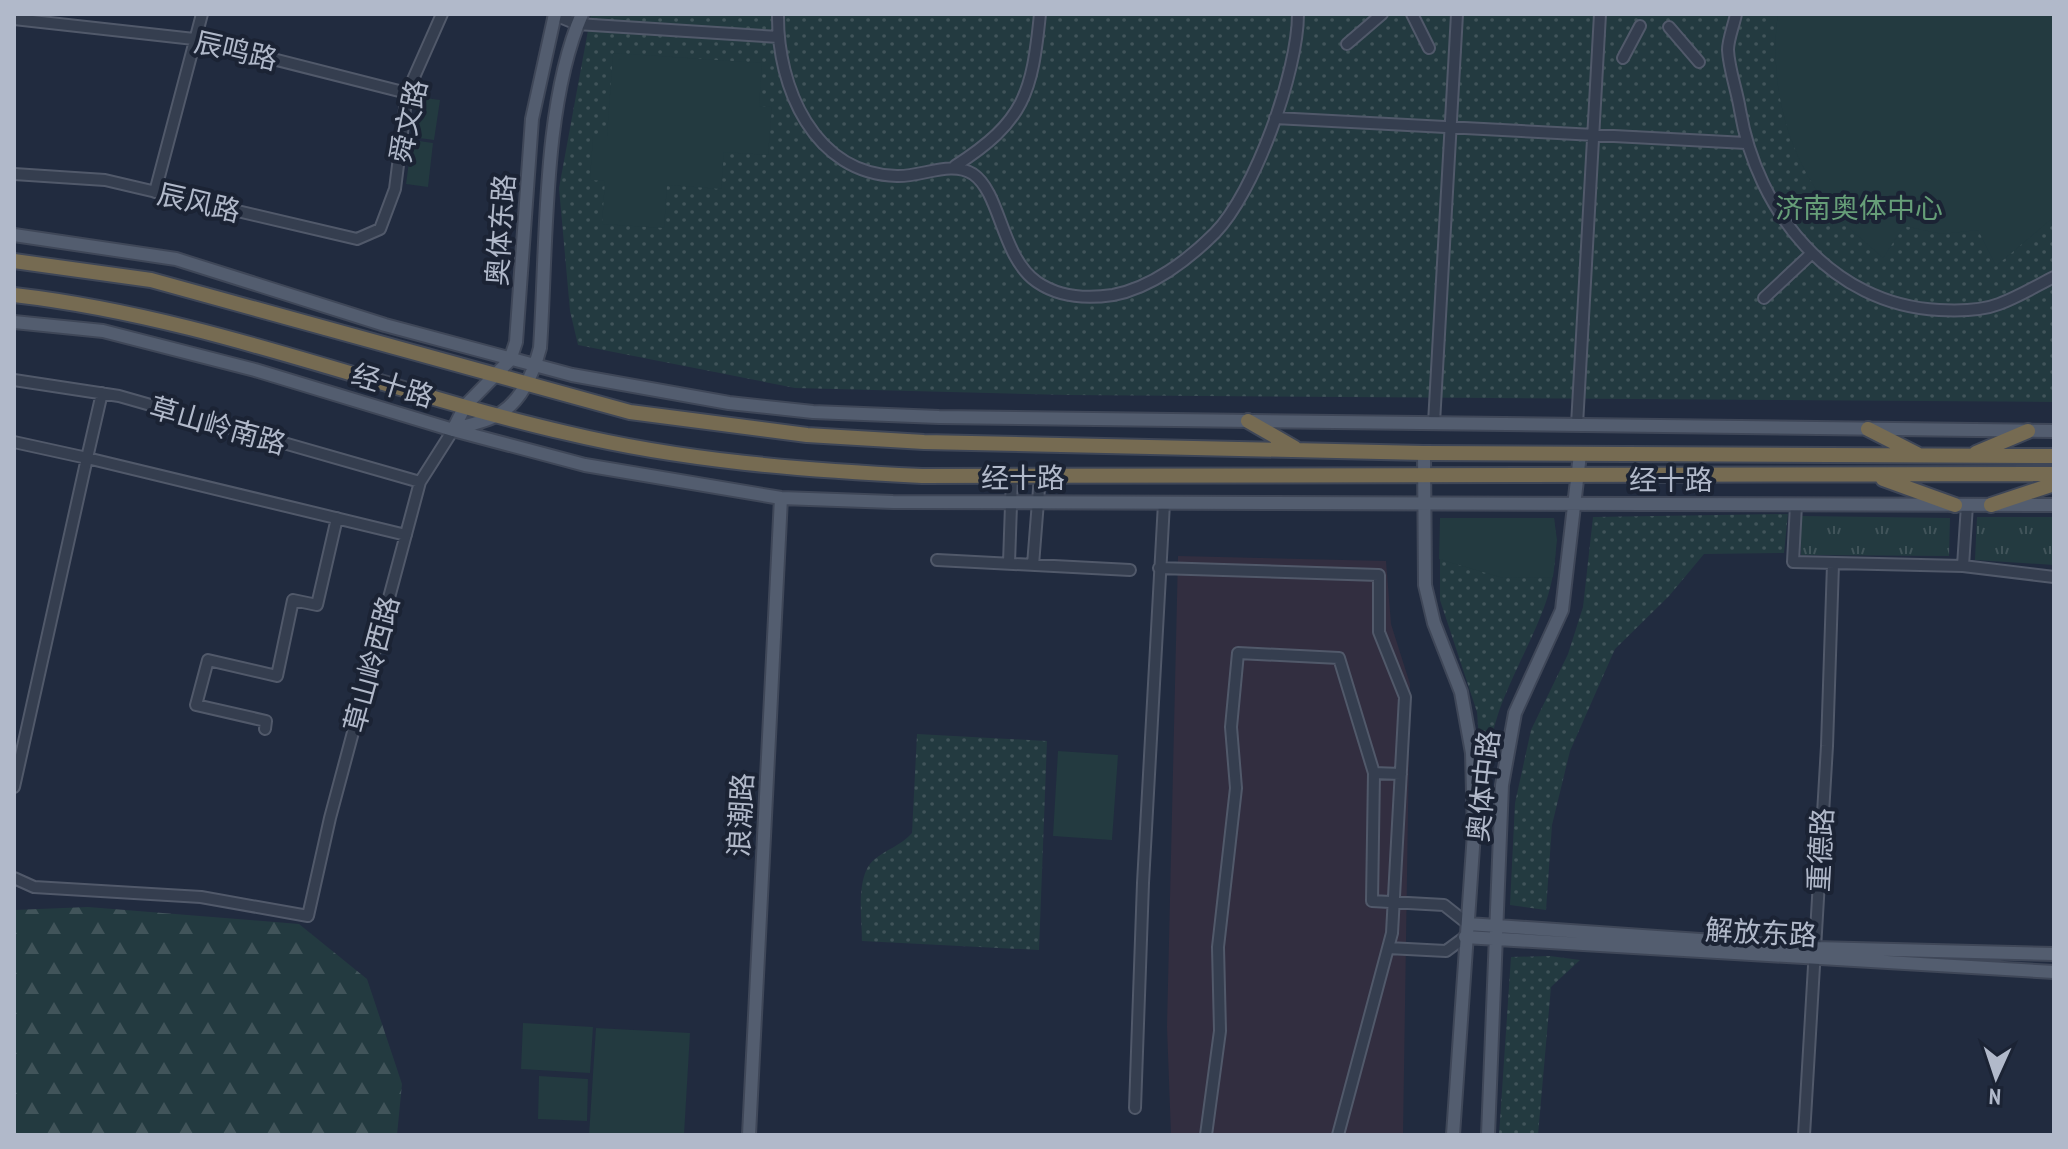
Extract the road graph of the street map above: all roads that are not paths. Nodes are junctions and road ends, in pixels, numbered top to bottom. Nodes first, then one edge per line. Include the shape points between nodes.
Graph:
1 (202, 14) edge
2 (442, 14) edge
3 (778, 14) edge
4 (1040, 14) edge
5 (1298, 14) edge
6 (1457, 14) edge
7 (1600, 14) edge
8 (1736, 14) edge
9 (555, 15) edge
10 (1381, 15) edge
11 (1412, 15) edge
12 (14, 19) edge
13 (580, 19) edge
14 (1640, 26) dead end
15 (1670, 28) dead end
16 (779, 37) junction
17 (194, 39) junction
18 (1347, 44) dead end
19 (1429, 48) dead end
20 (1623, 58) dead end
21 (1699, 62) dead end
22 (407, 93) junction
23 (1275, 118) junction
24 (1450, 127) junction
25 (1593, 135) junction
26 (1746, 143) junction
27 (955, 166) junction
28 (14, 174) edge
29 (155, 192) junction
30 (380, 229) joint
31 (14, 235) edge
32 (1811, 254) junction
33 (14, 261) edge
34 (2054, 277) edge
35 (14, 295) edge
36 (1764, 298) dead end
37 (14, 322) edge
38 (510, 360) junction
39 (535, 366) junction
40 (495, 375) junction
41 (14, 380) edge
42 (526, 385) junction
43 (102, 393) junction
44 (465, 406) junction
45 (501, 414) junction
46 (1248, 421) junction
47 (1434, 423) junction
48 (1577, 425) junction
49 (1868, 429) junction
50 (453, 430) junction
51 (2028, 431) junction
52 (2054, 431) edge
53 (14, 442) edge
54 (1299, 450) junction
55 (1424, 453) junction
56 (1580, 454) junction
57 (1921, 456) junction
58 (2054, 456) edge
59 (1968, 457) junction
60 (87, 458) junction
61 (2054, 474) edge
62 (1578, 475) junction
63 (1872, 475) junction
64 (1012, 476) junction
65 (1040, 476) junction
66 (1423, 476) junction
67 (420, 482) junction
68 (2054, 484) edge
69 (781, 498) junction
70 (1012, 503) junction
71 (1038, 503) junction
72 (1164, 503) junction
73 (1426, 504) junction
74 (1576, 504) junction
75 (1796, 505) junction
76 (1961, 505) junction
77 (1991, 505) junction
78 (2054, 505) edge
79 (337, 518) junction
80 (406, 535) junction
81 (937, 560) dead end
82 (1009, 563) junction
83 (1833, 564) junction
84 (1033, 565) junction
85 (1963, 566) junction
86 (1159, 568) junction
87 (1130, 570) dead end
88 (2054, 577) edge
89 (265, 729) dead end
90 (1374, 773) junction
91 (1401, 774) junction
92 (14, 787) edge
93 (14, 878) edge
94 (1394, 903) junction
95 (1466, 931) junction
96 (1498, 934) junction
97 (1388, 948) junction
98 (1815, 953) junction
99 (2054, 954) edge
100 (2054, 972) edge
101 (1135, 1108) dead end
102 (749, 1135) edge
103 (1206, 1135) edge
104 (1338, 1135) edge
105 (1453, 1135) edge
106 (1488, 1135) edge
107 (1804, 1135) edge

1 - 17 street
2 - 22 street, 舜文路
3 - 16 street
4 - 27 street via 1029,91 992,143
5 - 23 street
6 - 24 street
7 - 25 street
8 - 26 street via 1728,48
9 - 13 street
9 - 38 main road, 奥体东路 via 532,119 516,342
10 - 18 street
11 - 19 street
12 - 17 street, 辰鸣路
13 - 16 street
13 - 39 main road via 568,50 555,120
14 - 20 street
15 - 21 street
16 - 27 street via 784,70 809,130 846,164 897,177
17 - 22 street, 辰鸣路
17 - 29 street
22 - 30 street, 舜文路 via 395,189
23 - 24 street
23 - 27 street via 1251,176 1217,231 1167,272 1125,292 1099,297 1067,295 1036,281 1013,255 986,188
24 - 25 street
24 - 47 street
25 - 26 street
25 - 48 street
26 - 32 street via 1768,197
28 - 29 street, 辰风路 via 105,180
29 - 30 street, 辰风路 via 357,239
31 - 38 main road, 经十路 via 176,259
32 - 34 street via 1882,300 1919,309 1997,305
32 - 36 street
33 - 40 highway, 经十路 via 151,280
35 - 44 highway, 经十路 via 153,317
37 - 50 main road, 经十路 via 118,335
38 - 39 main road, 经十路
38 - 40 main road
39 - 42 main road
39 - 46 main road, 经十路 via 643,389 813,412
40 - 42 highway, 经十路
40 - 44 main road
41 - 43 street, 草山岭南路
42 - 45 main road
42 - 54 highway, 经十路 via 630,412 807,435
43 - 60 street
43 - 67 street, 草山岭南路
44 - 45 highway, 经十路
44 - 50 main road
45 - 50 main road
45 - 64 highway, 经十路 via 635,448 731,463 922,476
46 - 47 main road, 经十路
46 - 54 highway
47 - 48 main road, 经十路
48 - 49 main road, 经十路
49 - 51 main road, 经十路
49 - 57 highway
50 - 67 street, 草山岭西路
50 - 69 main road, 经十路 via 585,465
51 - 52 main road, 经十路
51 - 59 highway
53 - 60 street
54 - 55 highway, 经十路
55 - 56 highway, 经十路
55 - 66 main road, 奥体中路
56 - 57 highway, 经十路
56 - 62 main road, 奥体中路
57 - 59 highway, 经十路
58 - 59 highway, 经十路
60 - 79 street
60 - 92 street
61 - 63 highway, 经十路
62 - 63 highway, 经十路
62 - 66 highway, 经十路
62 - 74 main road, 奥体中路
63 - 76 highway
64 - 65 highway, 经十路
64 - 70 street
65 - 66 highway, 经十路
65 - 71 street
66 - 73 main road, 奥体中路
67 - 80 street, 草山岭西路
68 - 77 highway
69 - 70 main road, 经十路
69 - 102 main road, 浪潮路
70 - 71 main road, 经十路
70 - 82 street
71 - 72 main road, 经十路
71 - 84 street
72 - 73 main road, 经十路
72 - 86 street
73 - 74 main road, 经十路
73 - 95 main road, 奥体中路 via 1425,585 1461,692 1472,753 1474,833
74 - 75 main road, 经十路
74 - 96 main road, 奥体中路 via 1562,610 1515,713 1502,785
75 - 76 main road, 经十路
75 - 83 street via 1793,562
76 - 77 main road, 经十路
76 - 85 street
77 - 78 main road, 经十路
79 - 80 street
79 - 89 street via 317,605 293,600 277,676 208,660 196,705 266,721
80 - 93 street, 草山岭西路 via 308,916 201,897 34,887
81 - 82 street
82 - 84 street
83 - 85 street
83 - 98 street, 重德路
84 - 87 street
85 - 88 street
86 - 91 street via 1379,575 1379,632 1405,697
86 - 101 street
90 - 91 street
90 - 94 street via 1372,901
90 - 103 street via 1339,658 1238,653 1231,727 1236,788 1218,947 1220,1031
91 - 94 street
94 - 95 street via 1444,905
94 - 97 street
95 - 96 main road, 解放东路
95 - 97 street via 1446,951
95 - 105 main road, 奥体中路
96 - 98 main road, 解放东路
96 - 106 main road, 奥体中路
97 - 104 street
98 - 99 main road, 解放东路
98 - 100 main road, 解放东路
98 - 107 street, 重德路

